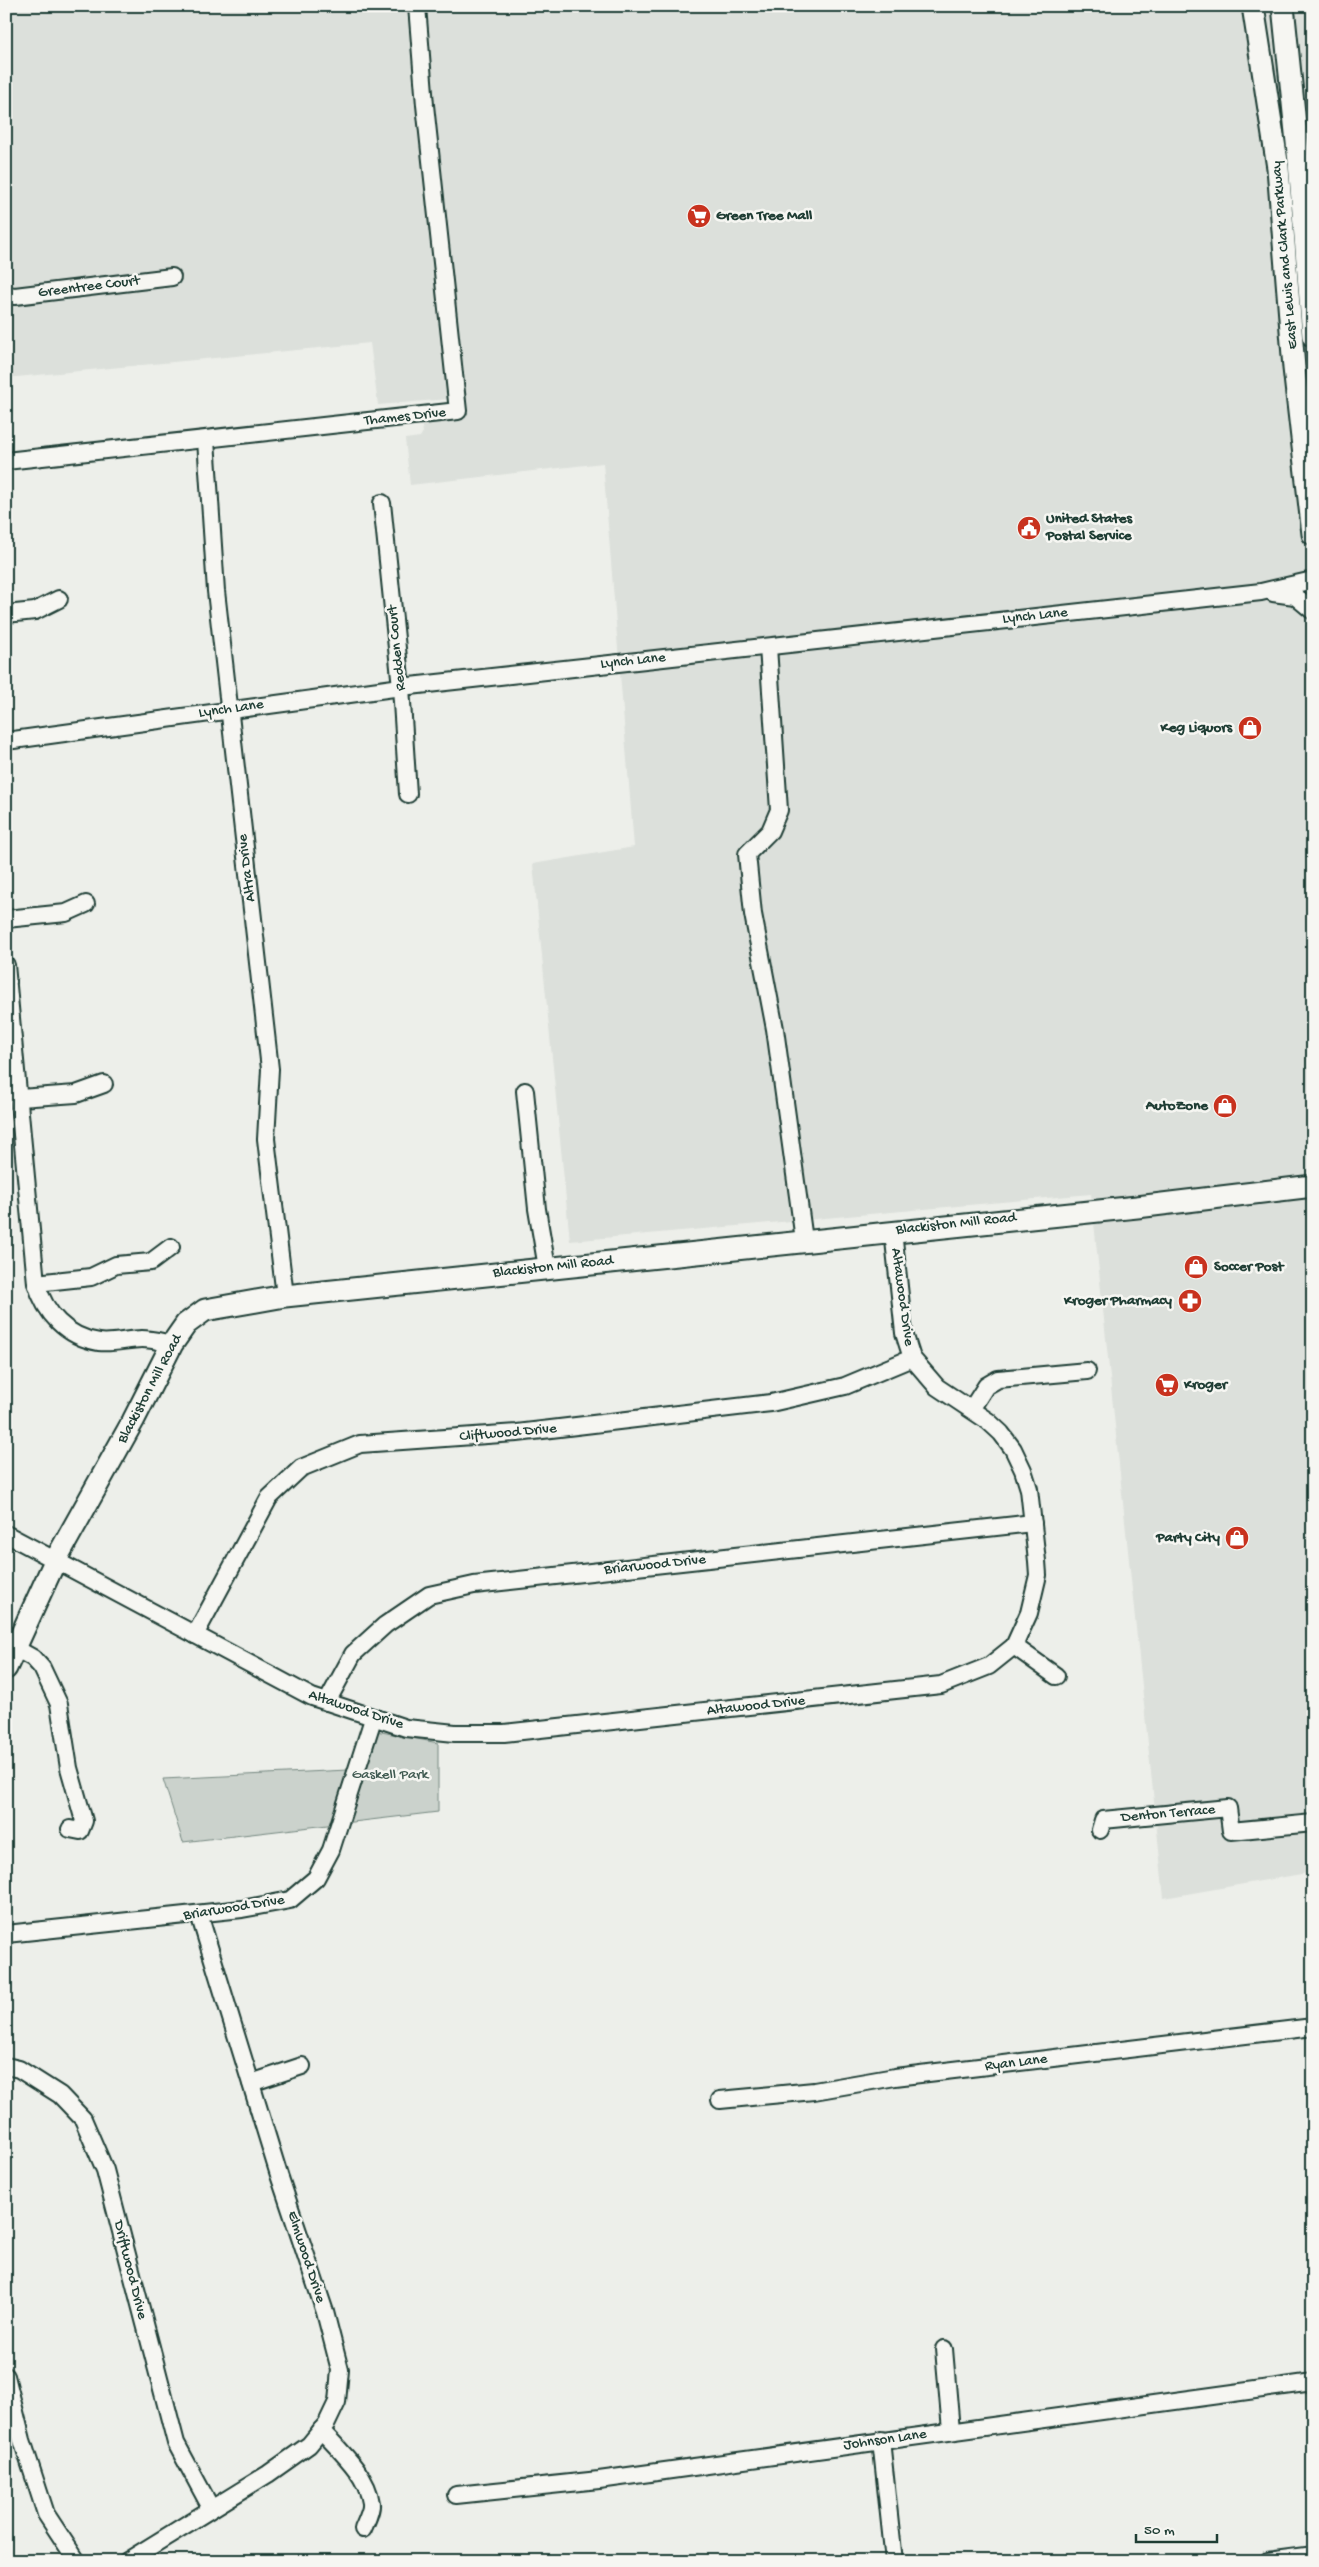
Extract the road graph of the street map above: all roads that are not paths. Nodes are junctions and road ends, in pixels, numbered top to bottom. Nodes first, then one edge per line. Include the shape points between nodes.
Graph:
1 (417, 6) edge
2 (1253, 6) edge
3 (1283, 6) edge
4 (1306, 159) edge
5 (1278, 168) junction
6 (172, 277) dead end
7 (6, 295) edge
8 (1313, 336) edge
9 (206, 440) junction
10 (6, 461) edge
11 (382, 503) dead end
12 (1313, 534) edge
13 (1313, 580) edge
14 (1261, 592) junction
15 (59, 598) dead end
16 (1313, 611) edge
17 (6, 614) edge
18 (768, 646) junction
19 (401, 687) junction
20 (229, 710) junction
21 (6, 741) edge
22 (408, 794) dead end
23 (86, 904) dead end
24 (6, 919) edge
25 (6, 965) edge
26 (104, 1084) dead end
27 (525, 1091) dead end
28 (20, 1098) junction
29 (1313, 1186) edge
30 (893, 1230) junction
31 (804, 1240) junction
32 (171, 1247) dead end
33 (546, 1268) junction
34 (36, 1283) junction
35 (285, 1296) junction
36 (172, 1344) junction
37 (912, 1358) junction
38 (1087, 1371) dead end
39 (972, 1408) junction
40 (1033, 1523) junction
41 (6, 1534) edge
42 (55, 1561) junction
43 (195, 1635) junction
44 (1014, 1646) junction
45 (15, 1648) junction
46 (6, 1668) edge
47 (1056, 1676) dead end
48 (327, 1702) junction
49 (373, 1719) junction
50 (1313, 1823) edge
51 (70, 1829) dead end
52 (1100, 1830) dead end
53 (199, 1914) junction
54 (6, 1934) edge
55 (1313, 2027) edge
56 (6, 2066) edge
57 (302, 2066) dead end
58 (251, 2083) junction
59 (720, 2100) dead end
60 (944, 2349) dead end
61 (6, 2376) edge
62 (1313, 2382) edge
63 (321, 2430) junction
64 (951, 2430) junction
65 (881, 2440) junction
66 (456, 2495) dead end
67 (211, 2508) junction
68 (363, 2529) dead end
69 (1313, 2555) edge
70 (77, 2561) edge
71 (127, 2561) edge
72 (894, 2561) edge
73 (1267, 2561) edge

1 - 9 street, Thames Drive via 458,411
2 - 5 main road, East Lewis and Clark Parkway
3 - 4 main road, East Lewis and Clark Parkway
4 - 5 street
4 - 8 main road, East Lewis and Clark Parkway
5 - 12 main road, East Lewis and Clark Parkway via 1294,368
6 - 7 street, Greentree Court
9 - 10 street, Thames Drive
9 - 20 street, Altra Drive via 216,591
11 - 19 street, Redden Court
13 - 14 street, Lynch Lane
14 - 16 street, Lynch Lane via 1295,596
14 - 18 street, Lynch Lane
15 - 17 street via 34,611
18 - 19 street, Lynch Lane
18 - 31 street via 779,810 770,830 747,854 753,914 775,1029
19 - 20 street, Lynch Lane
19 - 22 street, Redden Court
20 - 21 street, Lynch Lane
20 - 35 street, Altra Drive via 270,1069 266,1139
23 - 24 street via 66,912
25 - 28 street
26 - 28 street via 76,1094
27 - 33 street
28 - 34 street
29 - 30 main road, Blackiston Mill Road via 1137,1207
30 - 31 main road, Blackiston Mill Road
30 - 37 street, Altawood Drive via 904,1333
31 - 33 main road, Blackiston Mill Road
32 - 34 street via 151,1262 116,1265 92,1277
33 - 35 main road, Blackiston Mill Road
34 - 36 street via 42,1303 75,1335 100,1342 142,1339
35 - 36 main road, Blackiston Mill Road via 202,1311 186,1324
36 - 42 main road, Blackiston Mill Road
37 - 39 street, Altawood Drive via 937,1388
37 - 43 street, Cliftwood Drive via 845,1386 771,1403 517,1433 360,1444 302,1468 268,1498
38 - 39 street via 998,1379 986,1386
39 - 40 street, Altawood Drive via 1014,1449 1029,1489
40 - 44 street, Altawood Drive via 1038,1575 1029,1613
40 - 48 street, Briarwood Drive via 474,1585 429,1595 385,1625 353,1654
41 - 42 street, Altawood Drive
42 - 43 street, Altawood Drive
42 - 45 main road, Blackiston Mill Road
43 - 48 street, Altawood Drive via 275,1679
44 - 47 street
44 - 49 street, Altawood Drive via 989,1666 941,1686 504,1733 455,1734 406,1728
45 - 46 main road, Blackiston Mill Road
45 - 51 street via 33,1658 42,1668 59,1704 69,1768 84,1821 80,1830
48 - 49 street, Altawood Drive
49 - 53 street, Briarwood Drive via 340,1826 316,1878 290,1900
50 - 52 street, Denton Terrace via 1232,1831 1228,1808 1103,1820
53 - 54 street, Briarwood Drive
53 - 58 street, Elmwood Drive
55 - 59 street, Ryan Lane
56 - 67 street, Driftwood Drive via 19,2069 60,2095 83,2119 105,2170 176,2443
57 - 58 street
58 - 63 street, Elmwood Drive via 340,2370 337,2402
60 - 64 street
61 - 70 street via 46,2514
62 - 64 street, Johnson Lane
63 - 67 street, Elmwood Drive via 309,2445
63 - 68 street via 363,2482 371,2504
64 - 65 street, Johnson Lane
65 - 66 street, Johnson Lane via 599,2480
65 - 72 street
67 - 71 street, Elmwood Drive
69 - 73 street

